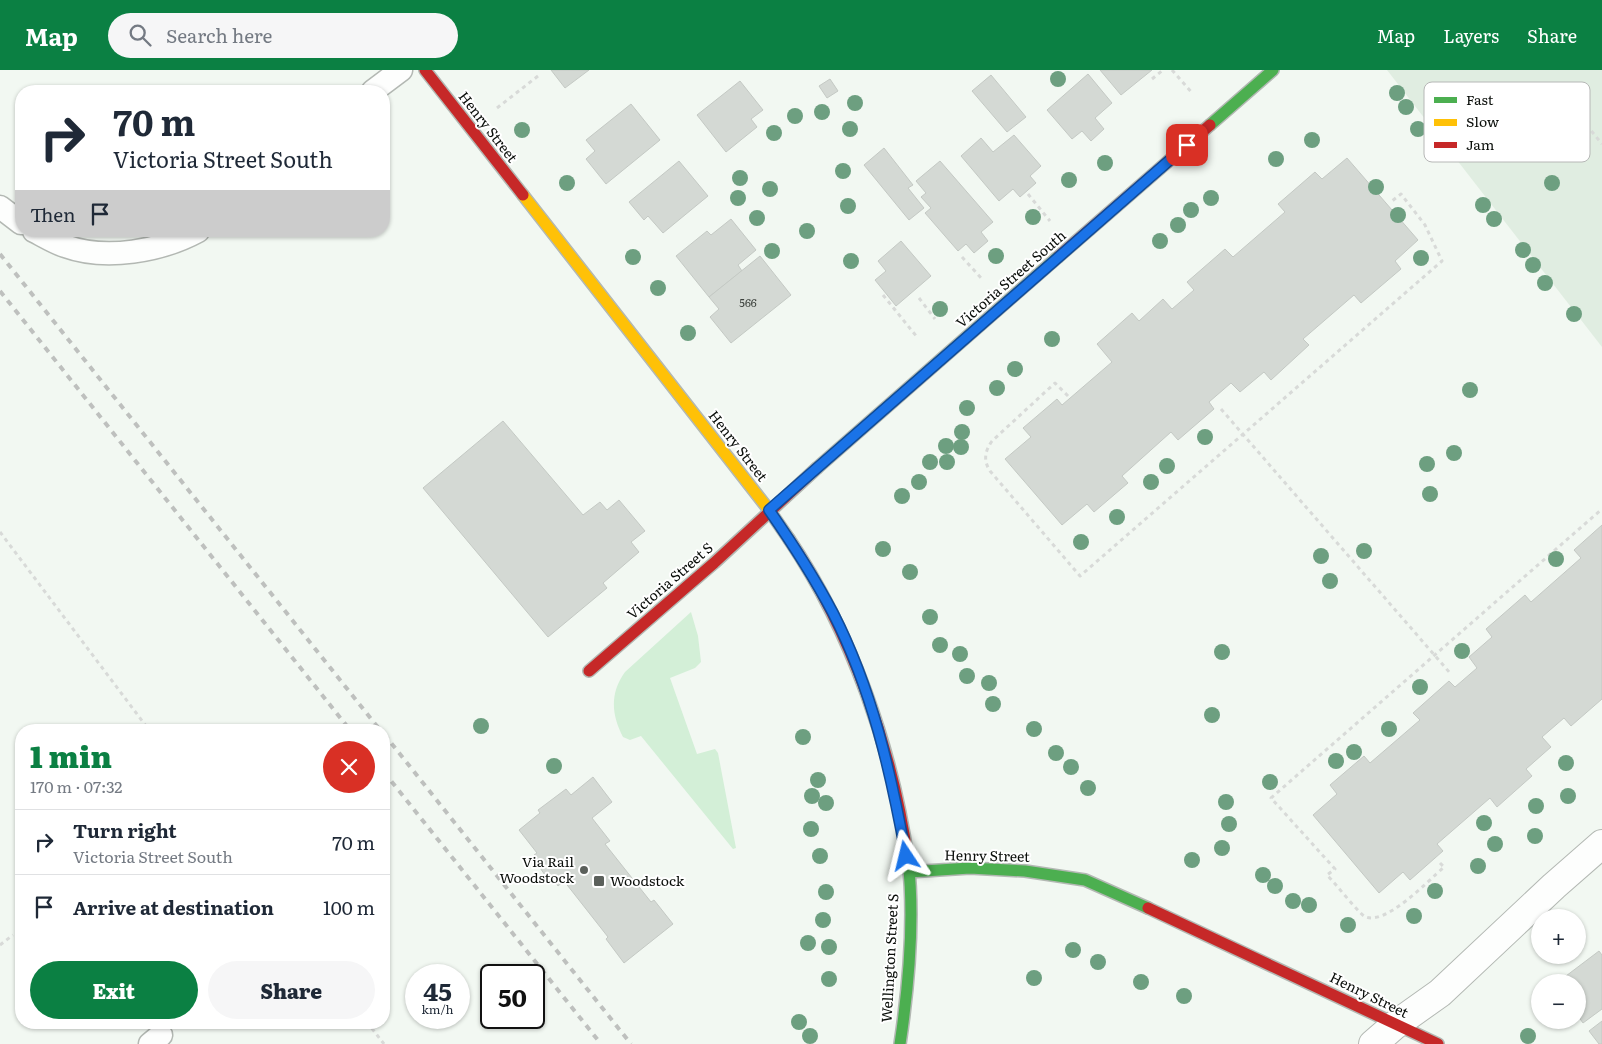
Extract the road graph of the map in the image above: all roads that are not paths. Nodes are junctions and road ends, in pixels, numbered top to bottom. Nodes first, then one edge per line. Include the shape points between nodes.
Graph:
1 (401, 70) edge
2 (425, 70) edge
3 (1273, 70) edge
4 (381, 85) edge
5 (0, 206) edge
6 (15, 217) edge
7 (46, 237) edge
8 (187, 237) edge
9 (769, 510) junction
10 (588, 671) dead end
11 (1602, 844) edge
12 (909, 872) junction
13 (1395, 1025) junction
14 (900, 1044) edge
15 (1373, 1044) edge
16 (1438, 1044) edge

1 - 4 lane
2 - 9 street, Henry Street
3 - 9 street, Victoria Street South
5 - 6 lane
7 - 8 lane via 66,247 96,252 123,252
9 - 10 street, Victoria Street S via 714,564
9 - 12 street, Henry Street via 834,614 856,664 882,743
11 - 13 street via 1440,993
12 - 13 street, Henry Street via 970,868 1025,870 1085,880
12 - 14 street, Wellington Street S via 908,957
13 - 15 street
13 - 16 street, Henry Street

